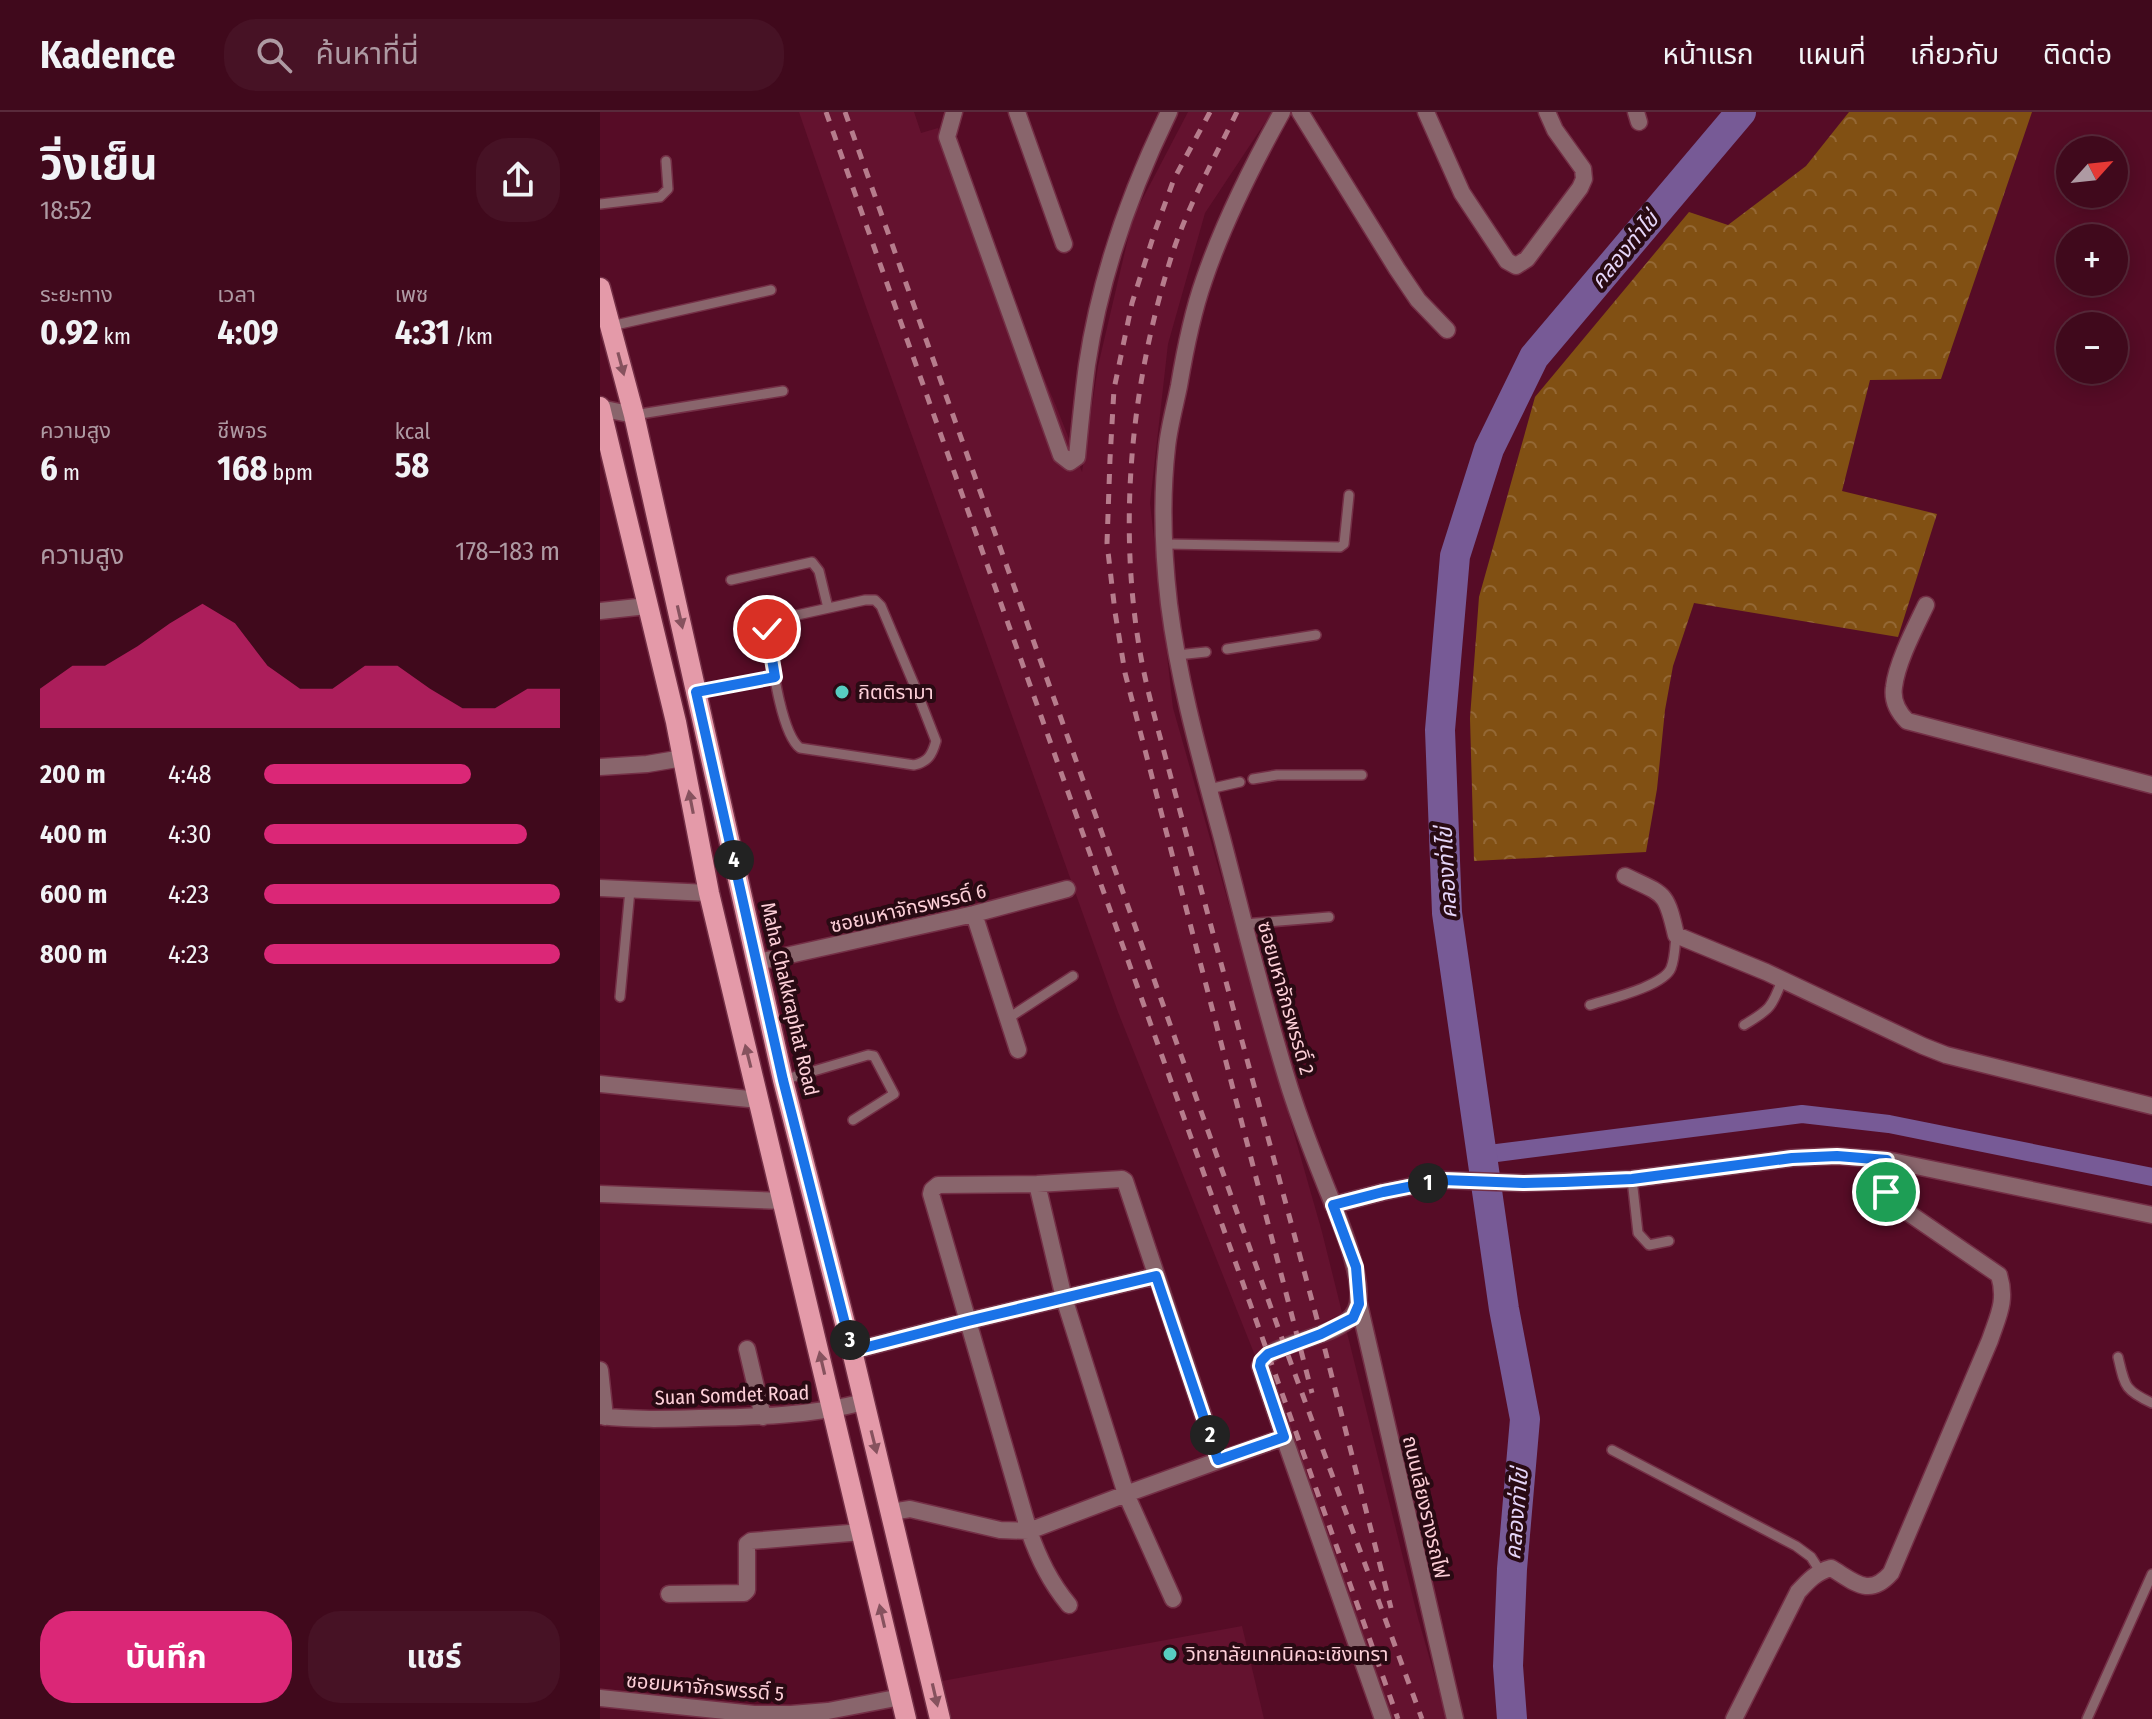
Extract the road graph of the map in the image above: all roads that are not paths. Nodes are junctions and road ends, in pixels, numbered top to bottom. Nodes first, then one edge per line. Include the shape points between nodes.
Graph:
1 (954, 112) edge
2 (1017, 112) edge
3 (1169, 112) edge
4 (1282, 112) edge
5 (1300, 112) edge
6 (1426, 112) edge
7 (1547, 112) edge
8 (666, 161) dead end
9 (600, 204) edge
10 (1064, 244) dead end
11 (600, 288) edge
12 (771, 290) dead end
13 (611, 326) junction
14 (1447, 330) dead end
15 (783, 391) dead end
16 (600, 408) edge
17 (634, 415) junction
18 (1349, 495) dead end
19 (1164, 544) junction
20 (731, 580) dead end
21 (1926, 605) dead end
22 (647, 606) junction
23 (828, 608) junction
24 (600, 611) edge
25 (1316, 635) dead end
26 (1227, 649) dead end
27 (1206, 652) dead end
28 (1177, 655) junction
29 (775, 677) junction
30 (696, 692) junction
31 (683, 758) junction
32 (600, 767) edge
33 (1362, 775) dead end
34 (1253, 779) dead end
35 (1240, 782) dead end
36 (2152, 785) edge
37 (1209, 789) junction
38 (1625, 876) dead end
39 (600, 888) edge
40 (1067, 889) dead end
41 (630, 890) junction
42 (709, 893) junction
43 (974, 914) junction
44 (1329, 917) dead end
45 (1244, 924) junction
46 (1676, 935) junction
47 (758, 962) junction
48 (1073, 976) dead end
49 (1782, 980) junction
50 (620, 997) dead end
51 (1590, 1005) dead end
52 (1007, 1019) junction
53 (1744, 1025) dead end
54 (1018, 1050) dead end
55 (783, 1080) junction
56 (600, 1084) edge
57 (759, 1100) junction
58 (2152, 1106) edge
59 (853, 1120) dead end
60 (1887, 1160) junction
61 (1632, 1179) junction
62 (1037, 1184) junction
63 (600, 1194) edge
64 (784, 1201) junction
65 (1333, 1205) junction
66 (2152, 1215) edge
67 (1669, 1241) dead end
68 (1156, 1276) junction
69 (1064, 1298) junction
70 (1359, 1304) junction
71 (968, 1321) junction
72 (747, 1349) dead end
73 (852, 1351) junction
74 (2118, 1357) dead end
75 (600, 1370) edge
76 (864, 1402) junction
77 (2152, 1403) edge
78 (834, 1410) junction
79 (603, 1416) edge
80 (763, 1417) junction
81 (1284, 1437) junction
82 (1612, 1450) dead end
83 (1218, 1460) junction
84 (1126, 1494) junction
85 (891, 1512) junction
86 (1029, 1531) junction
87 (862, 1532) junction
88 (1820, 1571) junction
89 (2152, 1574) edge
90 (669, 1594) dead end
91 (1173, 1599) dead end
92 (1069, 1605) dead end
93 (901, 1697) junction
94 (600, 1698) edge
95 (906, 1719) edge
96 (940, 1719) edge
97 (1383, 1719) edge
98 (1455, 1719) edge
99 (1734, 1719) edge
100 (2087, 1719) edge

1 - 3 street via 947,137 1061,455 1070,462 1077,457 1088,363 1110,263 1138,179
2 - 10 street
4 - 19 street, ซอยมหาจักรพรรดิ์ 2 via 1220,237 1188,332 1167,444
5 - 14 street via 1397,269
6 - 7 street via 1468,204 1507,261 1516,266 1527,259 1584,179
8 - 9 lane via 668,189 660,197
11 - 13 main road, Maha Chakkraphat Road
12 - 13 lane
13 -> 17 main road, Maha Chakkraphat Road
15 - 17 lane
16 - 17 street
16 - 22 main road
17 -> 30 main road, Maha Chakkraphat Road
18 - 19 lane via 1342,547
19 - 28 street, ซอยมหาจักรพรรดิ์ 2
20 - 23 lane via 812,562
21 - 36 street via 1893,688 1907,721
22 - 24 street
22 - 31 main road
23 - 29 lane via 779,619 767,629
23 - 29 lane via 865,600 879,603 936,741 928,760 914,765 800,748 792,738
25 - 26 lane
27 - 28 lane
28 - 37 street, ซอยมหาจักรพรรดิ์ 2
29 - 30 lane
30 - 47 main road, Maha Chakkraphat Road
31 - 32 street
42 -> 31 main road
33 - 34 lane
35 - 37 lane
37 - 45 street, ซอยมหาจักรพรรดิ์ 2
38 - 46 street via 1662,894
39 - 41 street
40 - 43 street, ซอยมหาจักรพรรดิ์ 6
41 - 42 street
41 - 50 lane
57 -> 42 main road
43 - 47 street, ซอยมหาจักรพรรดิ์ 6
43 - 52 street
44 - 45 lane
45 - 65 street, ซอยมหาจักรพรรดิ์ 2 via 1290,1089
46 - 49 street
46 - 51 lane via 1670,972
47 - 55 main road, Maha Chakkraphat Road
48 - 52 lane
49 - 53 lane via 1766,1012
49 - 58 street via 1946,1055
52 - 54 street
55 - 59 lane via 874,1056 894,1094
55 - 73 main road, Maha Chakkraphat Road
56 - 57 street
57 - 64 main road
60 - 61 street via 1792,1158
60 - 66 street
60 - 88 street via 1884,1184 1894,1203 1999,1275 2003,1302 1891,1573 1873,1587 1831,1568
61 - 65 street via 1443,1180
61 - 67 lane via 1638,1233 1649,1245
62 - 68 street via 1125,1181
62 - 69 street
62 - 71 street via 938,1185 932,1190
63 - 64 street
78 -> 64 main road
65 - 70 street, ซอยมหาจักรพรรดิ์ 2 via 1356,1267
68 - 69 street
68 - 83 street
69 - 71 street
69 - 84 street
70 - 81 street via 1353,1318 1261,1361
70 - 98 street, ถนนเลียงรางรถไฟ
71 - 73 street
71 - 86 street
72 - 80 street
73 - 76 main road, Maha Chakkraphat Road
74 - 77 lane via 2132,1394
75 - 79 street
76 - 78 street, Suan Somdet Road
76 -> 85 main road, Maha Chakkraphat Road
78 - 80 street, Suan Somdet Road
78 - 87 main road
79 - 80 street, Suan Somdet Road
81 - 83 street
81 - 97 street
82 - 88 lane via 1796,1546
83 - 84 street
84 - 86 street
84 - 91 street
85 - 86 street via 910,1509 1000,1530
85 -> 96 main road, Maha Chakkraphat Road
86 - 92 street via 1042,1566
87 - 90 street via 751,1541 744,1593
93 -> 87 main road
88 - 99 street via 1798,1592
89 - 100 lane
93 - 94 street, ซอยมหาจักรพรรดิ์ 5 via 791,1714
93 - 95 main road

